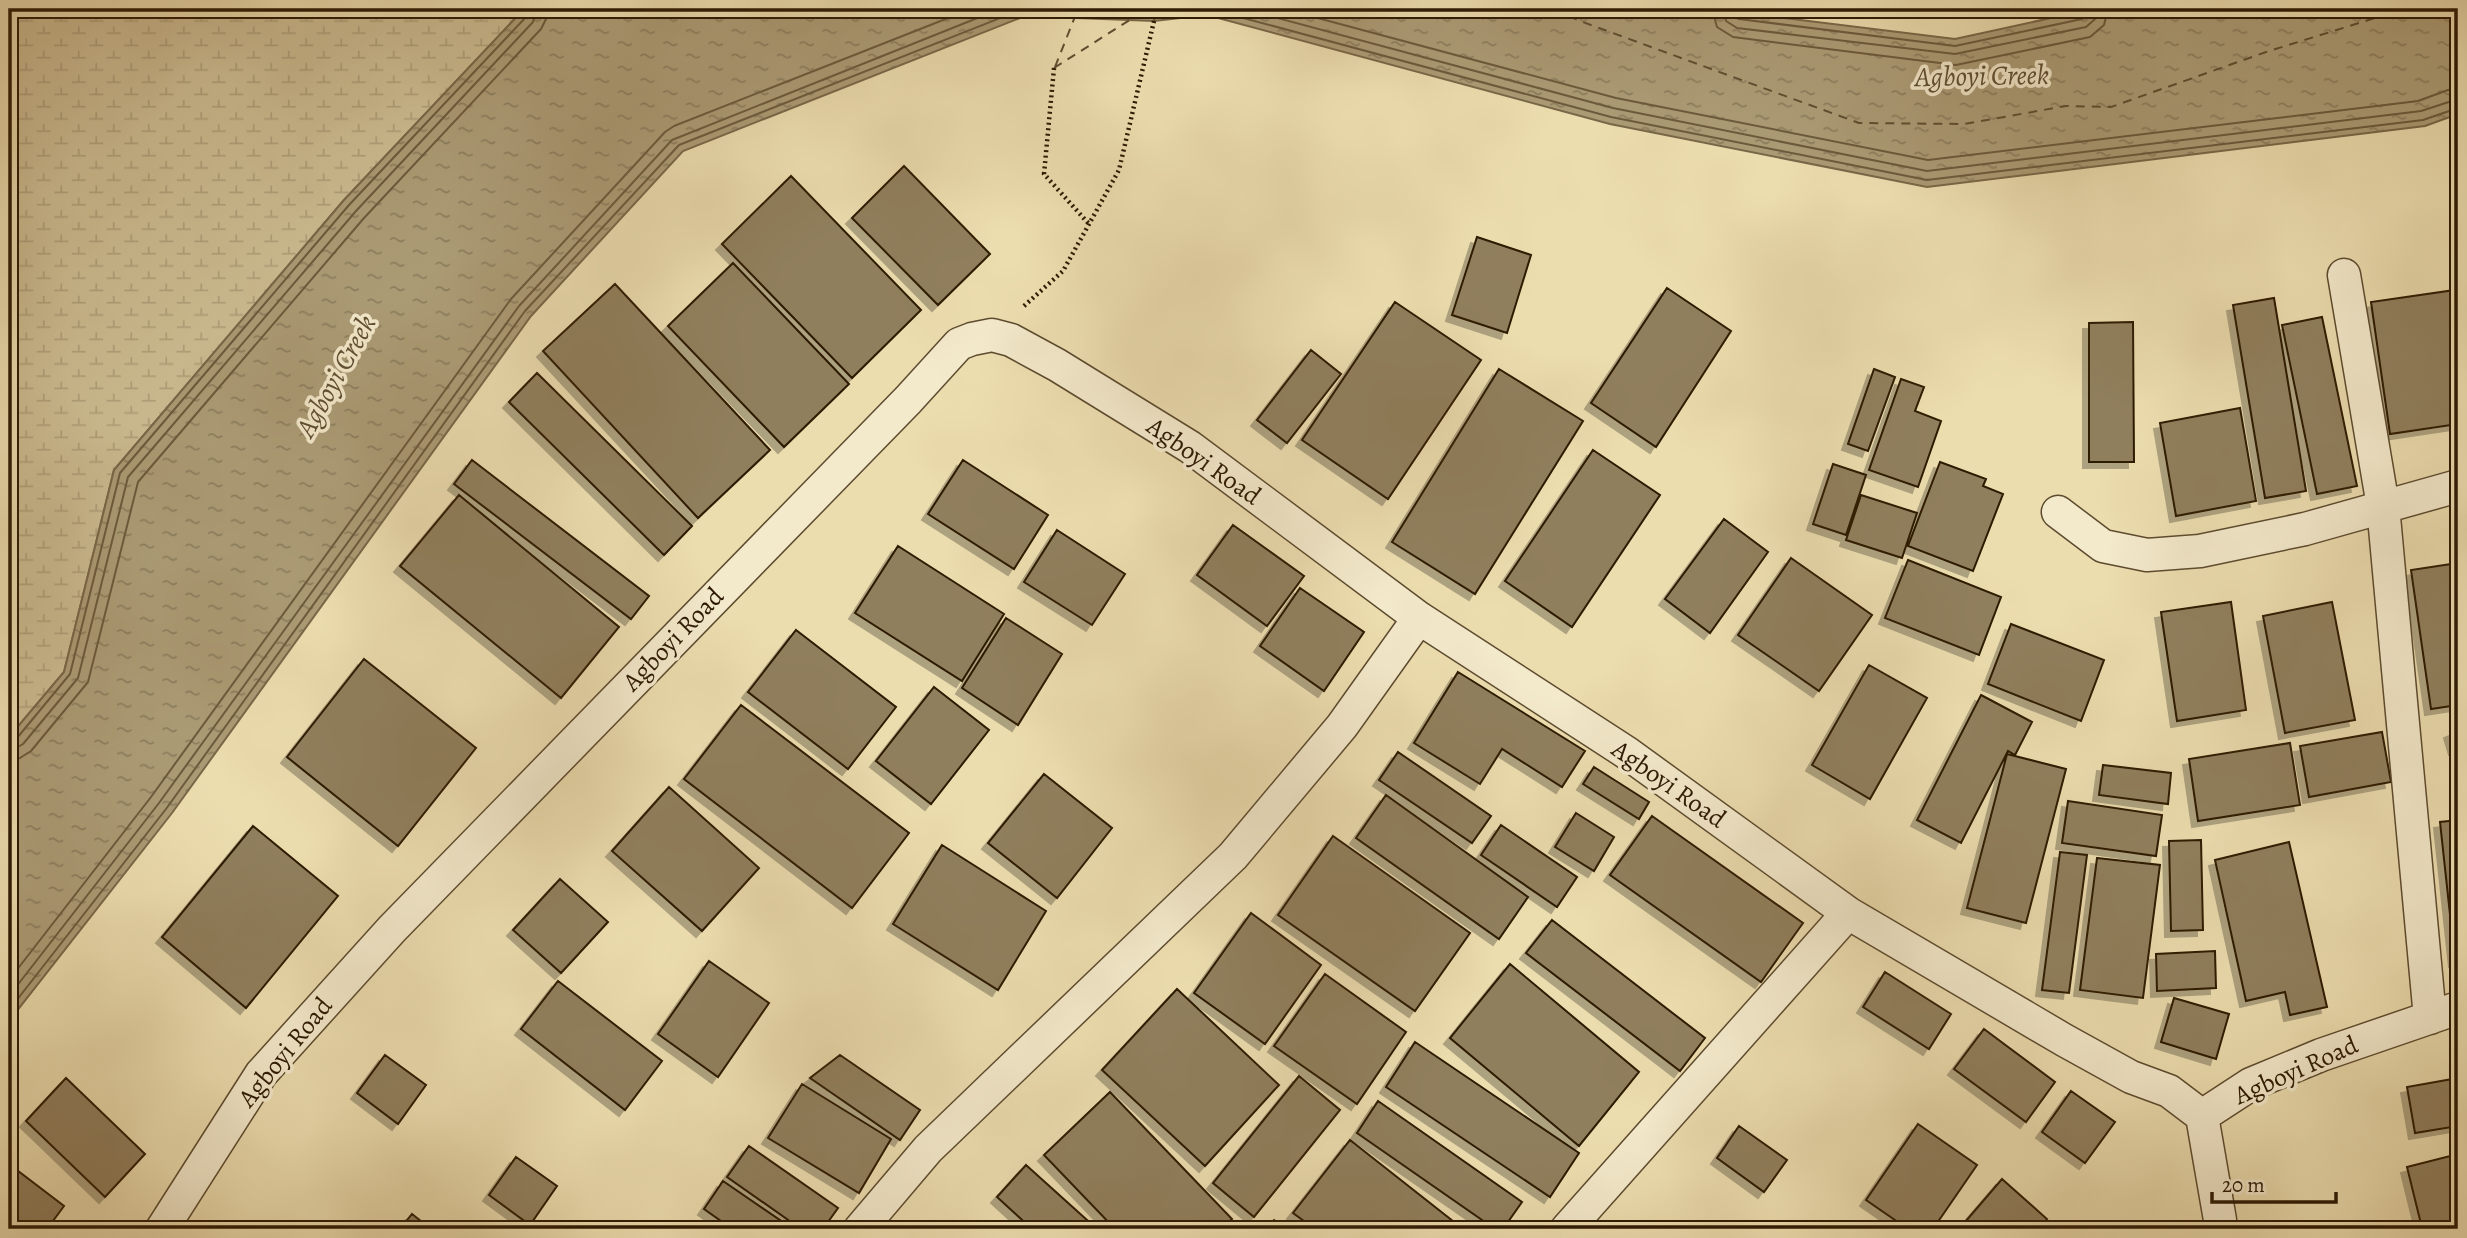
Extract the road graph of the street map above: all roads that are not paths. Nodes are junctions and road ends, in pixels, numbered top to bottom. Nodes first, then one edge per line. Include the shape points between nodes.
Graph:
1 (2344, 275) dead end
2 (2458, 486) edge
3 (2383, 506) junction
4 (2058, 512) dead end
5 (1419, 618) junction
6 (1848, 913) junction
7 (2444, 1013) edge
8 (2202, 1116) junction
9 (162, 1229) edge
10 (860, 1229) edge
11 (1567, 1229) edge
12 (2219, 1229) edge

1 - 3 street
2 - 3 street
3 - 4 street via 2248,542 2147,555 2103,546
3 - 7 street
5 - 6 street, Agboyi Road via 1627,753
5 - 9 street, Agboyi Road via 1189,447 1057,365 992,334 958,344 392,929 261,1074
5 - 10 street via 1342,726 1233,856 928,1149
6 - 8 street, Agboyi Road via 2064,1040 2131,1077 2169,1091
6 - 11 street
7 - 8 street, Agboyi Road via 2250,1084
8 - 12 street

